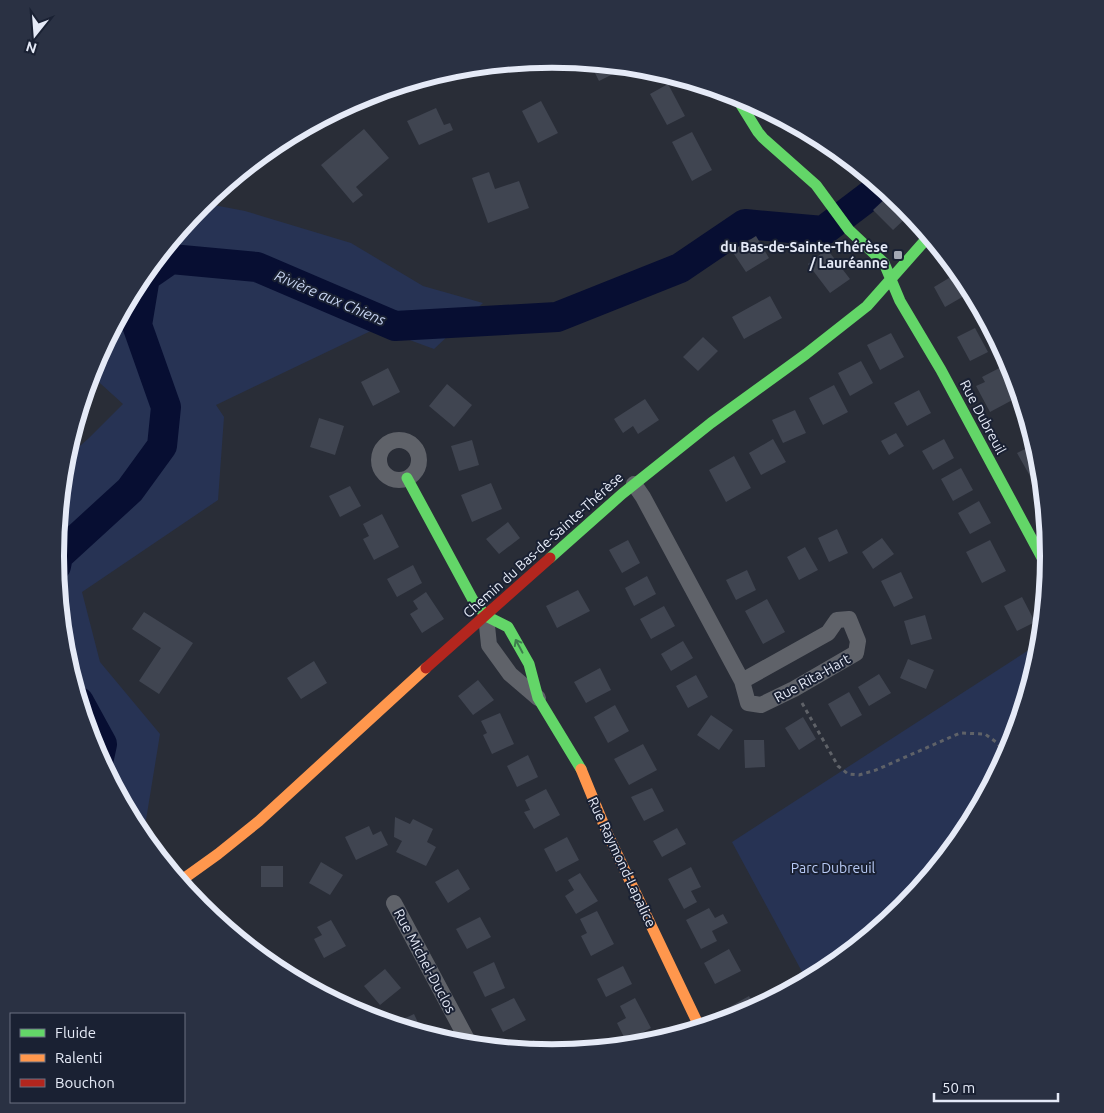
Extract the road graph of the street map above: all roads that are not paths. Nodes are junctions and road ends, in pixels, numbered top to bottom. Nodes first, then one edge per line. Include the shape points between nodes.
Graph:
1 (742, 106) edge
2 (924, 241) edge
3 (891, 280) junction
4 (407, 478) dead end
5 (634, 484) junction
6 (1040, 554) edge
7 (486, 616) junction
8 (742, 682) junction
9 (538, 698) junction
10 (185, 878) edge
11 (394, 903) dead end
12 (697, 1022) edge
13 (466, 1037) edge

1 - 3 street, Rue Dubreuil via 763,138 816,185 849,230 884,263
2 - 3 street, Chemin du Bas-de-Sainte-Thérèse
3 - 5 street, Chemin du Bas-de-Sainte-Thérèse via 854,317
3 - 6 street, Rue Dubreuil via 900,302 941,370
4 - 7 street, Rue Raymond-Lapalice via 473,600
5 - 7 street, Chemin du Bas-de-Sainte-Thérèse
5 - 8 street, Rue Rita-Hart
7 - 9 street, Rue Raymond-Lapalice via 489,645 510,674
9 -> 7 street, Rue Raymond-Lapalice via 529,664 511,630
7 - 10 street, Chemin du Bas-de-Sainte-Thérèse via 245,832
8 - 8 street, Rue Rita-Hart via 748,703 761,705 856,654 858,641 849,619 837,620 828,633
9 - 12 street, Rue Raymond-Lapalice via 579,765 608,835
11 - 13 street, Rue Michel-Duclos

